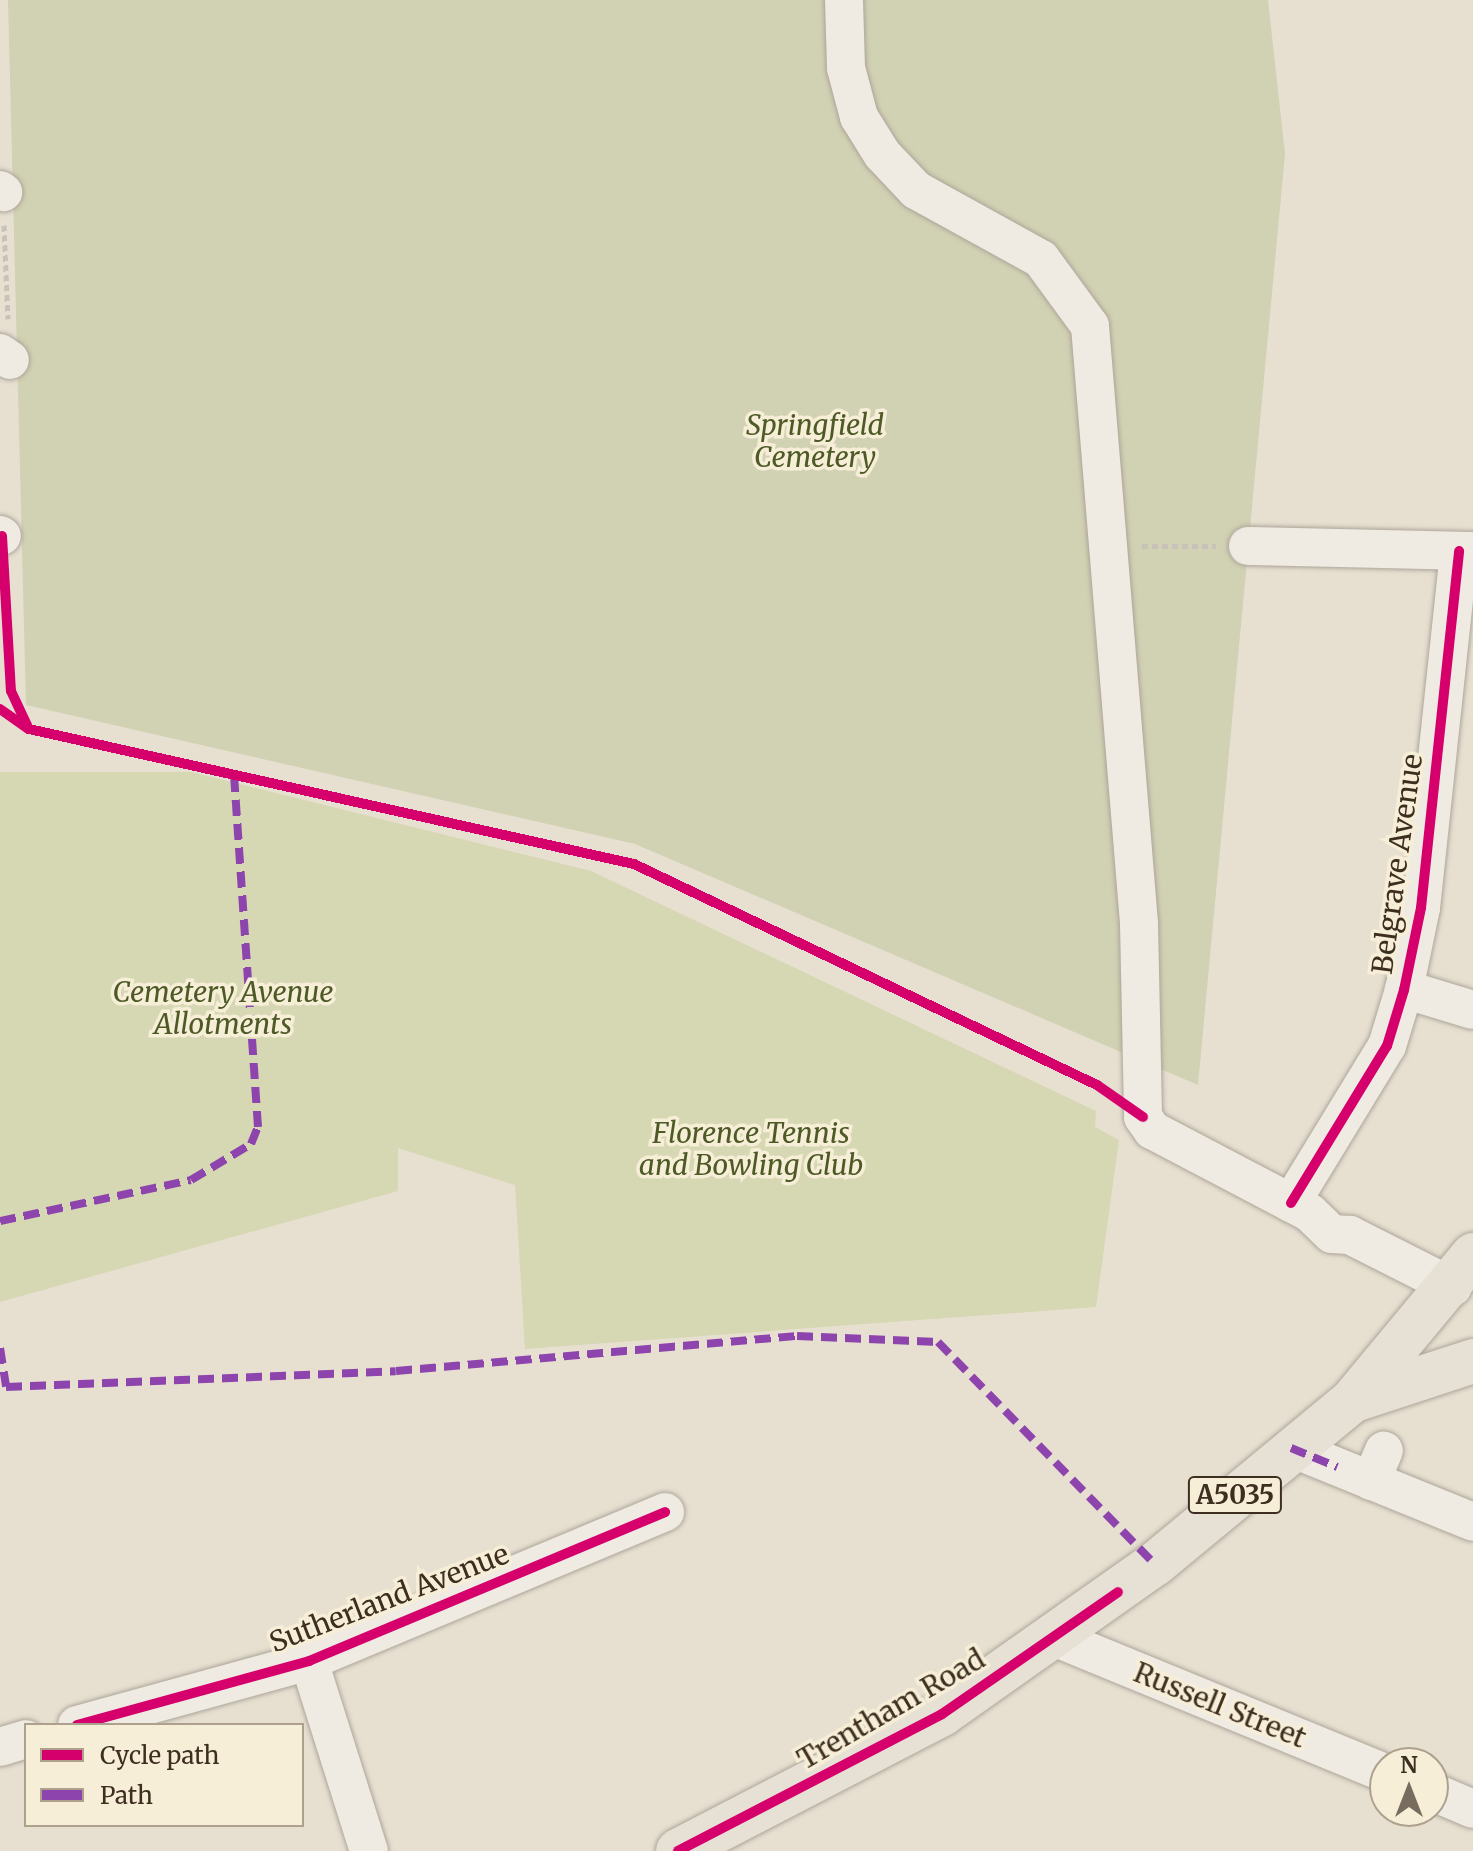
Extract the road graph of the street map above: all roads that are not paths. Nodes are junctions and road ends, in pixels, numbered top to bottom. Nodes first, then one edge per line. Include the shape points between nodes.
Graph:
1 (844, 0) edge
2 (1248, 546) road end
3 (1466, 551) edge
4 (1404, 989) junction
5 (1473, 1010) edge
6 (1291, 1203) junction
7 (1466, 1279) edge
8 (1473, 1361) edge
9 (1352, 1401) junction
10 (1291, 1448) junction
11 (665, 1512) dead end
12 (1473, 1522) edge
13 (1056, 1638) junction
14 (309, 1661) junction
15 (84, 1723) edge
16 (24, 1740) edge
17 (0, 1747) edge
18 (1369, 1766) edge
19 (1449, 1799) edge
20 (1473, 1809) edge
21 (369, 1851) edge
22 (678, 1851) edge

1 - 6 street via 846,68 859,117 882,154 916,190 1041,259 1090,326 1139,923 1143,1117 1152,1130
2 - 3 street
3 - 4 street, Belgrave Avenue via 1421,908
4 - 5 street
4 - 6 street, Belgrave Avenue via 1387,1046
6 - 7 street via 1322,1228
7 - 9 main road, Trentham Road / A5035
8 - 9 main road
9 - 10 main road, Trentham Road / A5035
10 - 12 street via 1364,1466
10 - 13 main road, Trentham Road / A5035
11 - 14 street, Sutherland Avenue
13 - 18 street, Russell Street
13 - 22 main road, Trentham Road / A5035 via 942,1714
14 - 15 street, Sutherland Avenue
14 - 21 street, Sutherland Avenue
16 - 17 street
19 - 20 street

